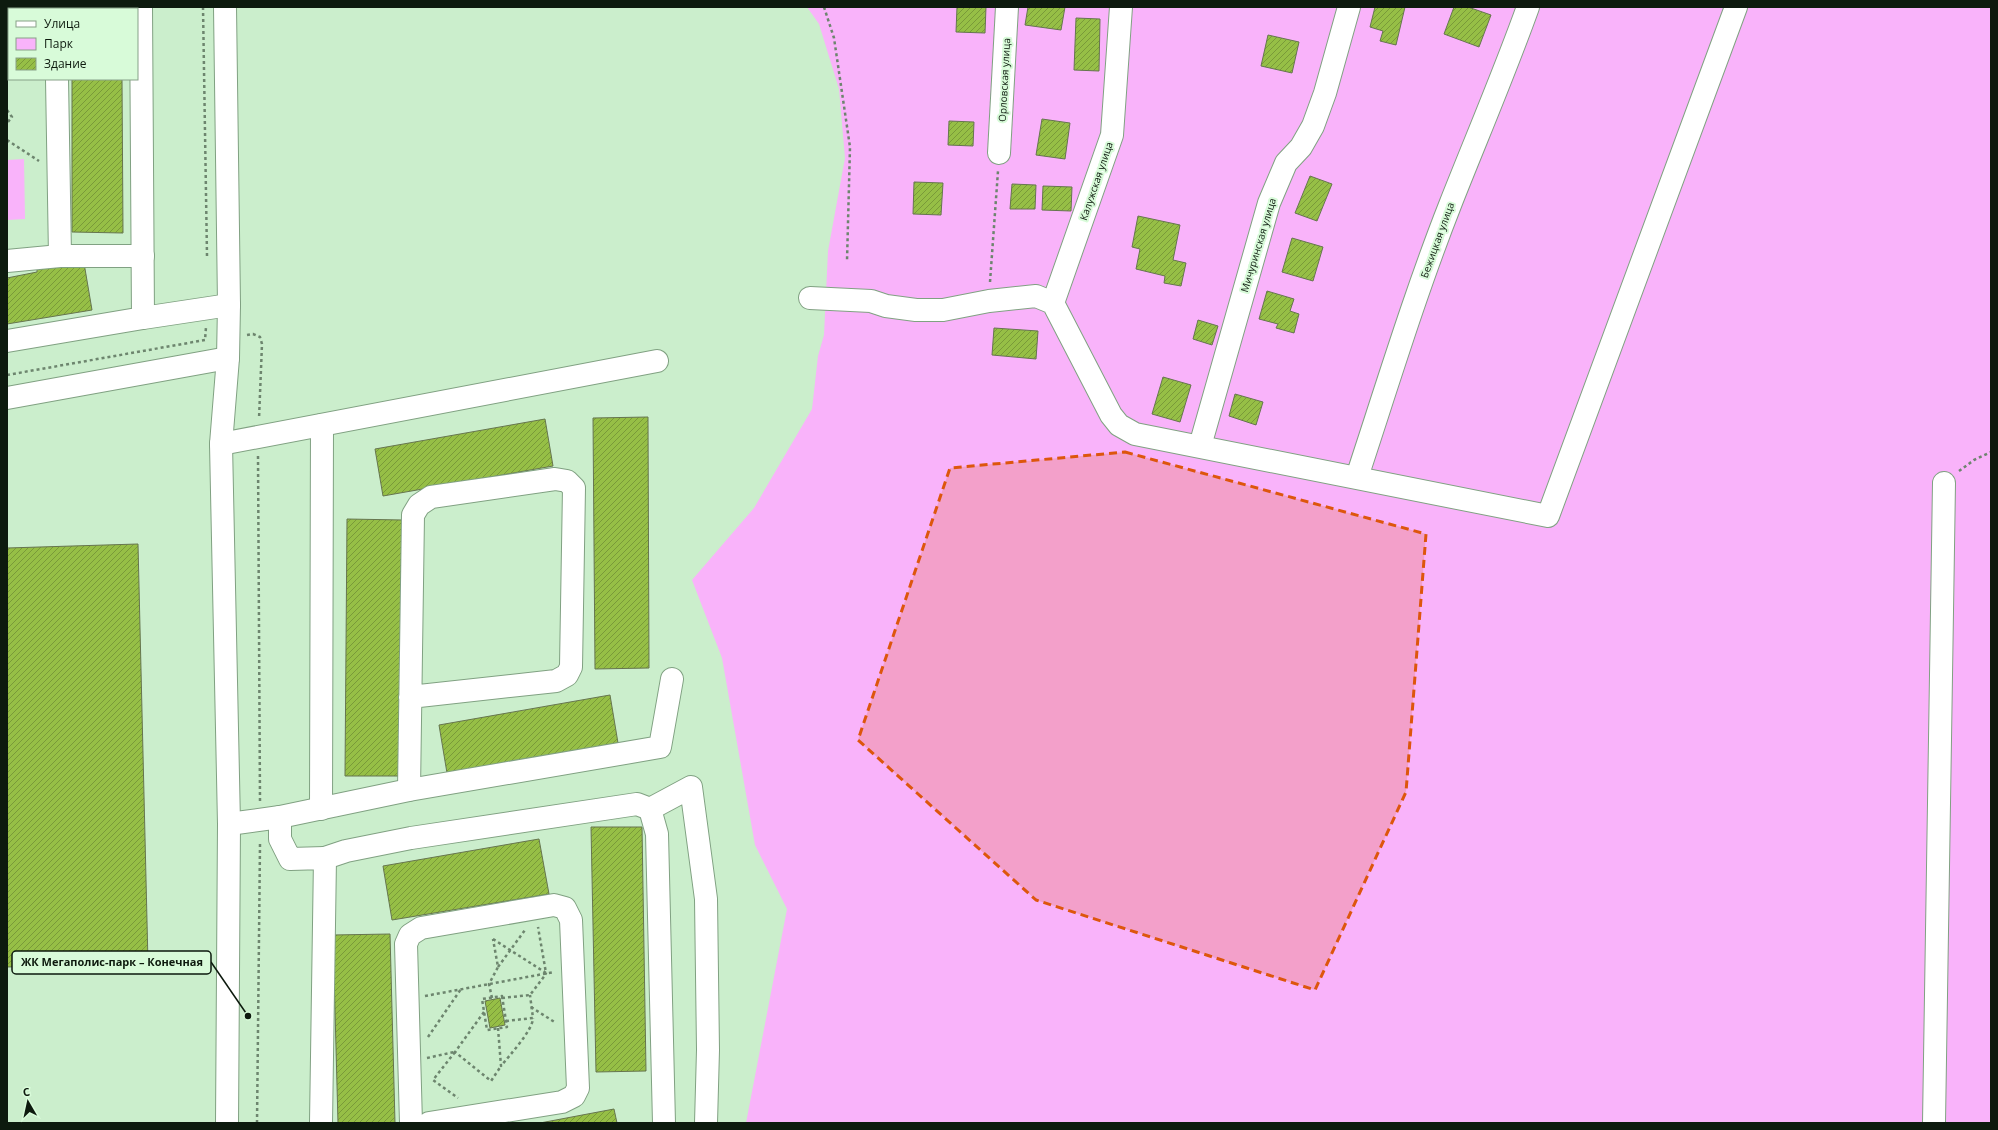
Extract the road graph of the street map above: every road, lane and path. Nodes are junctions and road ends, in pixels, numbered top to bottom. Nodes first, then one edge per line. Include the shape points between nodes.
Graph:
1 (141, 7) edge
2 (203, 7) edge
3 (225, 7) edge
4 (824, 7) edge
5 (1007, 7) edge
6 (1121, 7) edge
7 (1349, 7) edge
8 (1528, 7) edge
9 (1736, 7) edge
10 (57, 80) edge
11 (7, 110) edge
12 (7, 123) edge
13 (7, 140) edge
14 (999, 153) joint
15 (58, 174) junction
16 (60, 256) junction
17 (143, 256) junction
18 (7, 261) edge
19 (847, 261) dead end
20 (207, 262) dead end
21 (810, 298) dead end
22 (989, 301) junction
23 (1053, 303) junction
24 (219, 306) junction
25 (143, 318) junction
26 (228, 337) junction
27 (205, 340) junction
28 (7, 341) edge
29 (228, 358) junction
30 (657, 361) dead end
31 (7, 375) edge
32 (7, 398) edge
33 (322, 426) junction
34 (258, 438) junction
35 (221, 444) junction
36 (1200, 446) junction
37 (1991, 452) edge
38 (1357, 477) junction
39 (1944, 483) joint
40 (672, 679) dead end
41 (410, 697) junction
42 (409, 790) junction
43 (321, 809) junction
44 (650, 809) junction
45 (270, 819) junction
46 (229, 824) junction
47 (325, 858) junction
48 (490, 917) junction
49 (537, 923) dead end
50 (529, 924) dead end
51 (493, 939) junction
52 (511, 949) junction
53 (498, 967) junction
54 (573, 970) junction
55 (546, 973) junction
56 (489, 984) junction
57 (462, 989) junction
58 (530, 995) junction
59 (492, 998) junction
60 (502, 998) junction
61 (407, 999) junction
62 (531, 1007) junction
63 (484, 1012) junction
64 (533, 1018) junction
65 (506, 1021) junction
66 (498, 1028) junction
67 (576, 1035) junction
68 (427, 1038) dead end
69 (455, 1052) junction
70 (410, 1063) junction
71 (501, 1066) junction
72 (432, 1080) junction
73 (481, 1115) junction
74 (227, 1123) edge
75 (257, 1123) edge
76 (321, 1123) edge
77 (411, 1123) edge
78 (429, 1123) edge
79 (664, 1123) edge
80 (706, 1123) edge
81 (1934, 1123) edge

1 - 17 street
2 - 20 path
3 - 24 street
4 - 19 path via 834,38 850,147
5 - 14 street, Орловская улица
6 - 23 street, Калужская улица via 1112,135
7 - 36 street, Мичуринская улица via 1313,126 1301,147 1286,163 1269,204
8 - 38 street, Бежицкая улица via 1508,65 1442,227 1415,301
9 - 38 street via 1548,516
10 - 15 street
11 - 12 path via 12,116
13 - 15 path
14 - 22 path
15 - 16 street
16 - 17 street
16 - 18 street
17 - 25 street
21 - 22 street via 871,301 916,310 943,310
22 - 23 street via 1036,296
23 - 36 street via 1111,415 1119,425 1135,434
24 - 25 street
24 - 26 street
24 - 27 path
25 - 28 street
26 - 27 path
26 - 29 street
26 - 34 path via 253,334 260,337 262,344
27 - 31 path
29 - 32 street
29 - 35 street
30 - 33 street
33 - 34 street
33 - 43 street
34 - 35 street
34 - 45 path
35 - 46 street
36 - 38 street
37 - 39 path via 1974,460
39 - 81 street
40 - 42 street via 660,747
41 - 41 street via 413,515 419,505 431,497 556,479 567,481 574,488 571,667 567,675 556,681
41 - 42 street
42 - 43 street
43 - 45 street
44 - 47 street via 637,804 411,838 346,851
44 - 79 street via 657,834
44 - 80 street via 691,787 706,899
45 - 46 street
45 - 47 street via 290,859
45 - 75 path
46 - 74 street
47 - 76 street
48 - 51 path
48 - 54 street via 554,905 565,908 571,920
48 - 61 street via 421,928 410,935 406,944
49 - 55 path
50 - 52 path
51 - 52 path
51 - 53 path
52 - 53 path
52 - 55 path
53 - 56 path
54 - 55 path
54 - 67 street
55 - 56 path
55 - 58 path
56 - 57 path
56 - 59 path
57 - 61 path
57 - 68 path
58 - 60 path
58 - 62 path
59 - 60 path
59 - 63 path via 482,999
60 - 65 path
61 - 70 street
62 - 64 path
62 - 67 path
63 - 66 path via 487,1030
63 - 69 path
64 - 65 path
64 - 71 path via 526,1034
65 - 66 path via 507,1027
66 - 71 path
67 - 73 street via 578,1088 574,1096 562,1102
69 - 70 path
69 - 71 path via 491,1081
69 - 72 path
70 - 72 path
70 - 77 street
72 - 73 path
73 - 78 street

